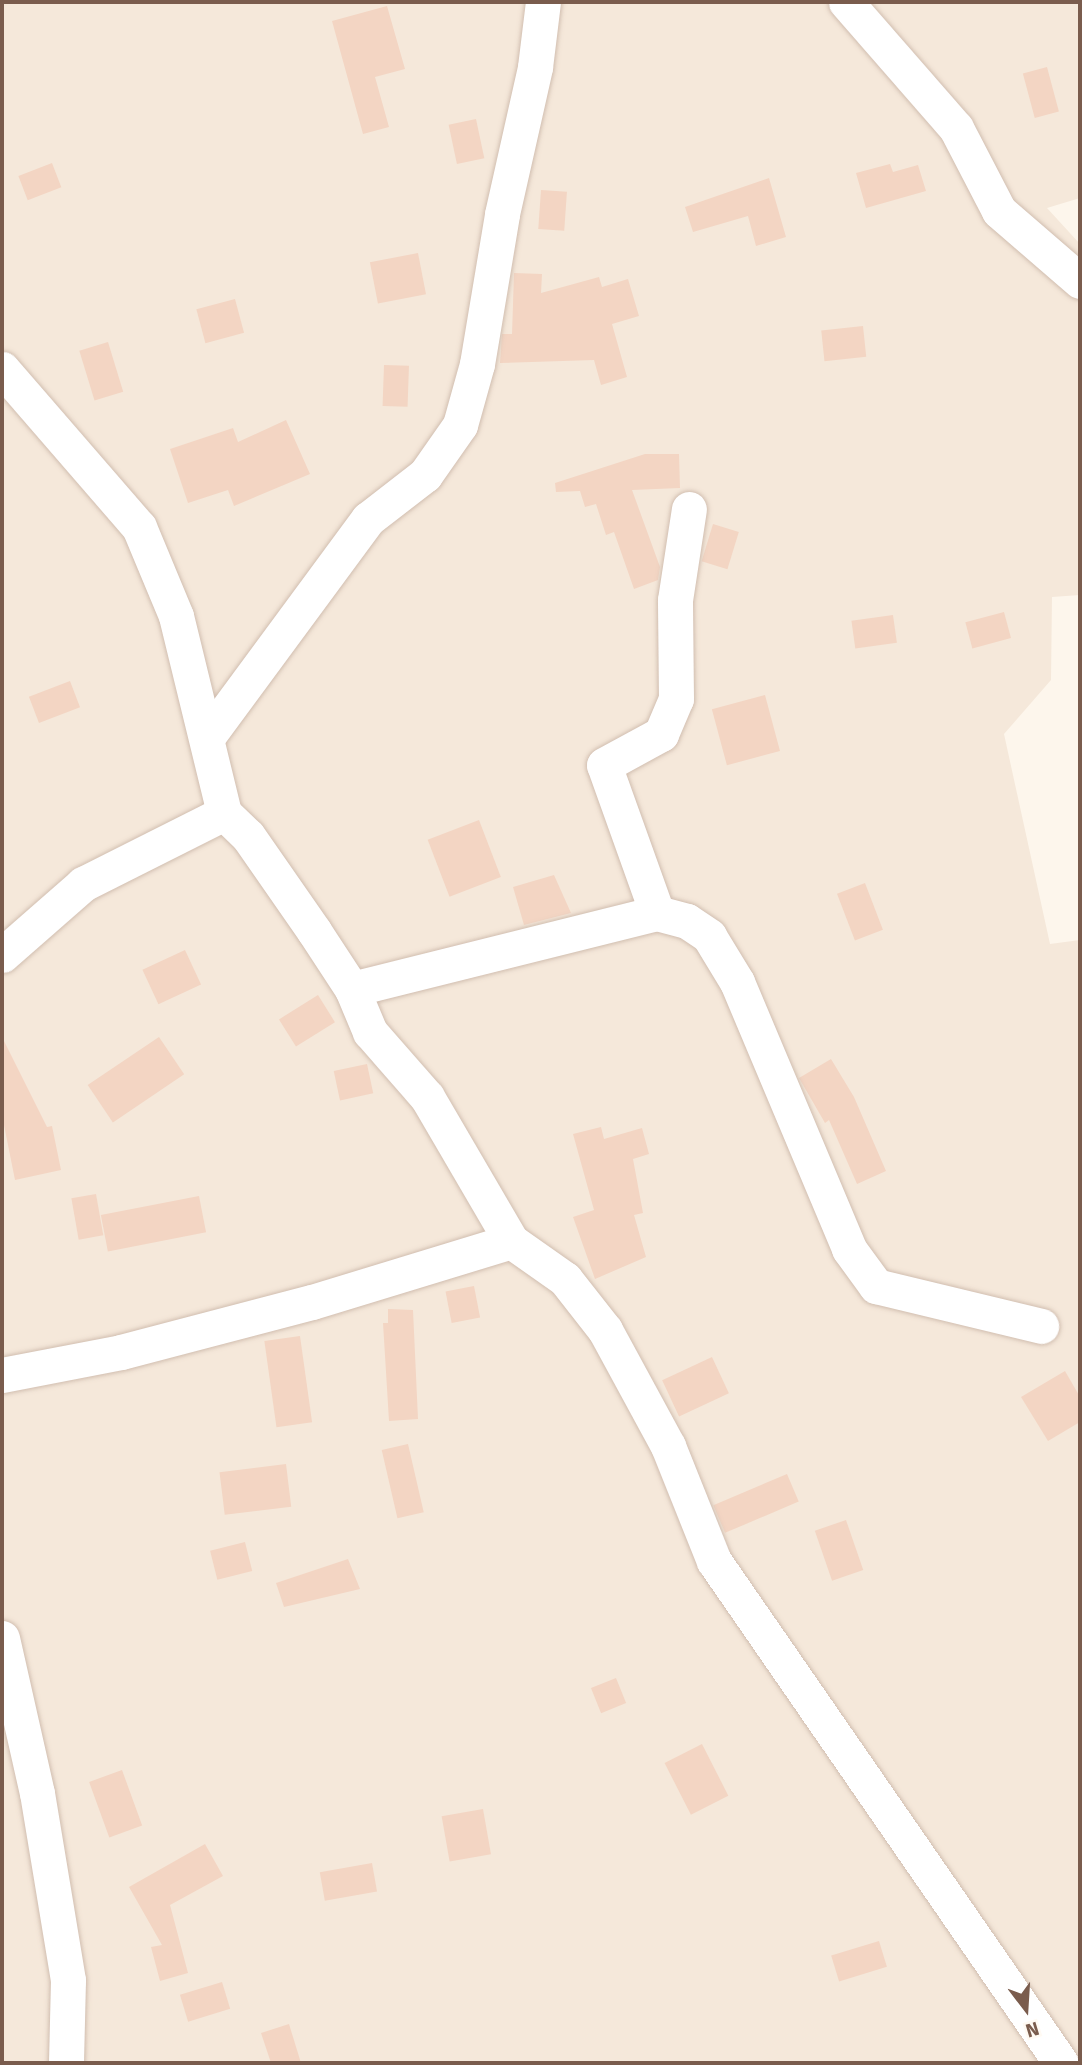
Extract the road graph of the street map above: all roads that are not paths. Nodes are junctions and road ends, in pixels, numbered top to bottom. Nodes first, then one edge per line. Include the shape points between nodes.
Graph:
1 (543, 2) edge
2 (846, 2) edge
3 (1080, 281) edge
4 (2, 369) edge
5 (689, 509) dead end
6 (208, 736) junction
7 (224, 813) junction
8 (657, 913) junction
9 (2, 955) edge
10 (352, 989) junction
11 (511, 1241) junction
12 (1041, 1326) dead end
13 (2, 1375) edge
14 (2, 1638) edge
15 (66, 2063) edge
16 (1061, 2063) edge

1 - 6 street via 535,67 502,214 477,364 460,425 425,475 368,519
2 - 3 street via 956,128 999,211
4 - 6 street via 139,527 176,615
5 - 8 street via 675,600 676,699 661,734 604,765
6 - 7 street
7 - 9 street via 83,884
7 - 10 street via 248,836
8 - 10 street
8 - 12 street via 687,921 709,936 737,982 849,1249 876,1286
10 - 11 street via 370,1032 427,1097
11 - 13 street via 312,1302 121,1352
11 - 16 street via 565,1279 605,1330 668,1446 714,1561
14 - 15 street via 37,1793 68,1980

